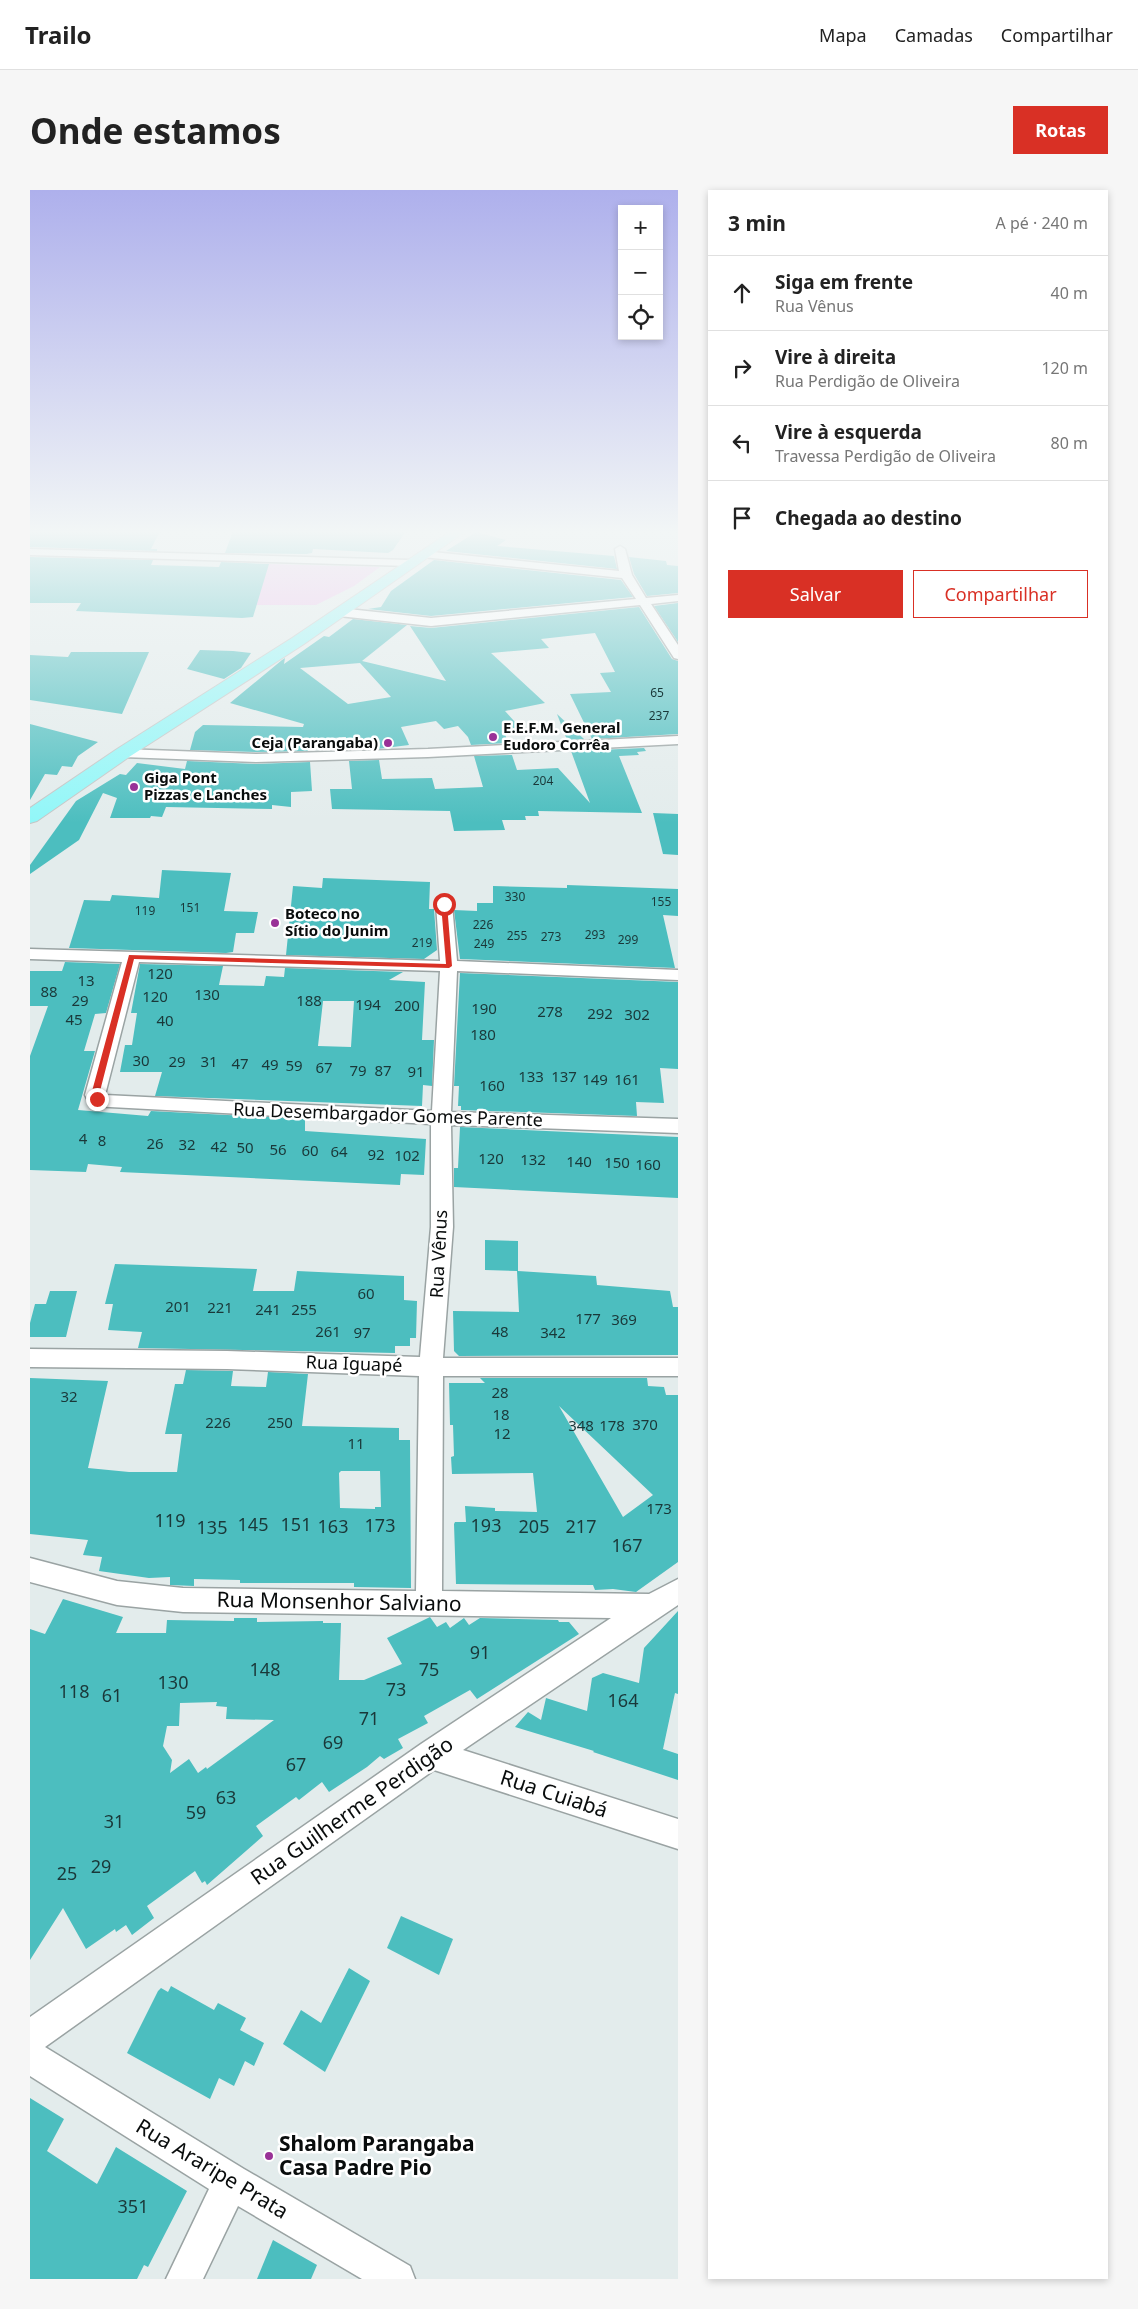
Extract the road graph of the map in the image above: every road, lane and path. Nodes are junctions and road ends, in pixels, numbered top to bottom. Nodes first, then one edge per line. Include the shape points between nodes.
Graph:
1 (314, 628) edge
2 (661, 628) edge
3 (678, 655) edge
4 (678, 740) edge
5 (123, 753) junction
6 (30, 817) edge
7 (444, 904) dead end
8 (30, 954) edge
9 (132, 957) junction
10 (449, 966) junction
11 (678, 975) edge
12 (441, 1118) junction
13 (678, 1126) edge
14 (30, 1358) edge
15 (678, 1366) edge
16 (431, 1367) junction
17 (30, 1570) edge
18 (678, 1591) edge
19 (430, 1603) junction
20 (652, 1606) junction
21 (431, 1754) junction
22 (678, 1834) edge
23 (30, 2037) edge
24 (30, 2056) edge
25 (231, 2182) junction
26 (184, 2279) edge
27 (396, 2279) edge

1 - 5 main road
2 - 3 street
4 - 5 street via 256,758
5 - 6 main road
7 - 10 street, Rua Vênus
8 - 9 street
9 - 10 street
9 - 12 street, Rua Desembargador Gomes Parente via 95,1095 98,1101
10 - 11 street
10 - 12 street, Rua Vênus
12 - 13 street, Rua Desembargador Gomes Parente
12 - 16 street, Rua Vênus via 442,1227
14 - 16 street, Rua Iguapé
15 - 16 street, Rua Iguapé
16 - 19 street, Rua Vênus
17 - 19 street, Rua Monsenhor Salviano via 117,1593 183,1600
18 - 20 street, Rua Guilherme Perdigão
19 - 20 street, Rua Monsenhor Salviano
20 - 21 street, Rua Guilherme Perdigão
21 - 22 street, Rua Cuiabá
21 - 23 street, Rua Guilherme Perdigão
24 - 25 street, Rua Araripe Prata
25 - 26 street
25 - 27 street, Rua Araripe Prata

